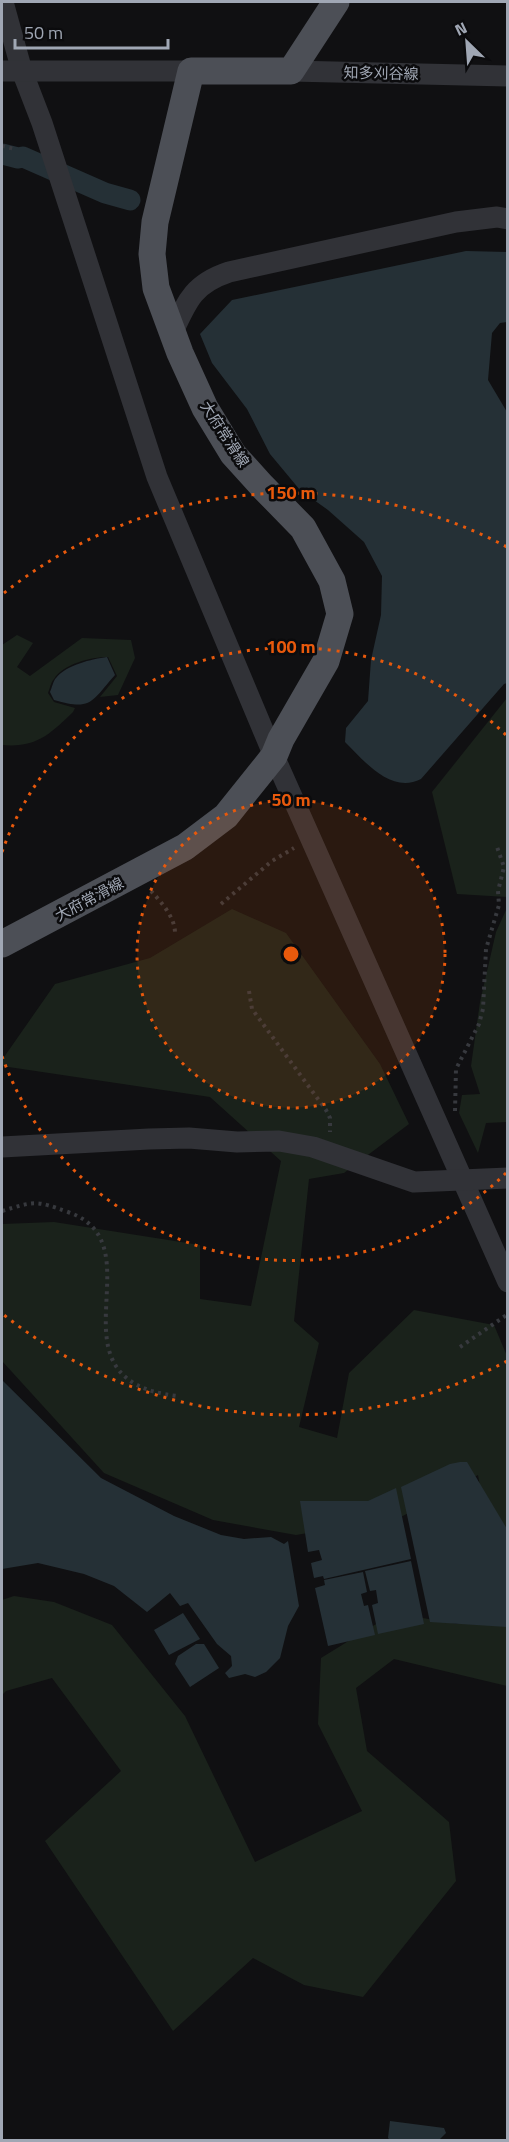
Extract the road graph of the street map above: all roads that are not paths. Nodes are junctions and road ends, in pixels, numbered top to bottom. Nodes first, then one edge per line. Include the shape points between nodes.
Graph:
1 (3, 2) edge
2 (336, 2) edge
3 (12, 71) edge
4 (191, 71) junction
5 (291, 71) junction
6 (507, 76) edge
7 (507, 219) edge
8 (172, 334) junction
9 (274, 756) junction
10 (2, 944) edge
11 (2, 1147) edge
12 (507, 1178) edge
13 (507, 1282) edge

1 - 3 street
2 - 5 main road
3 - 4 street
3 - 9 street via 42,123 157,477
4 - 5 main road
4 - 8 main road, 大府常滑線 via 155,222 152,254 156,288
5 - 6 street, 知多刈谷線
7 - 8 street via 456,222 229,272 202,284 186,303
8 - 9 main road, 大府常滑線 via 205,408 233,454 303,528 332,581 340,614 326,661
9 - 10 main road, 大府常滑線 via 226,816 185,847
9 - 13 street
11 - 12 street via 189,1138 279,1142 313,1147 414,1182

